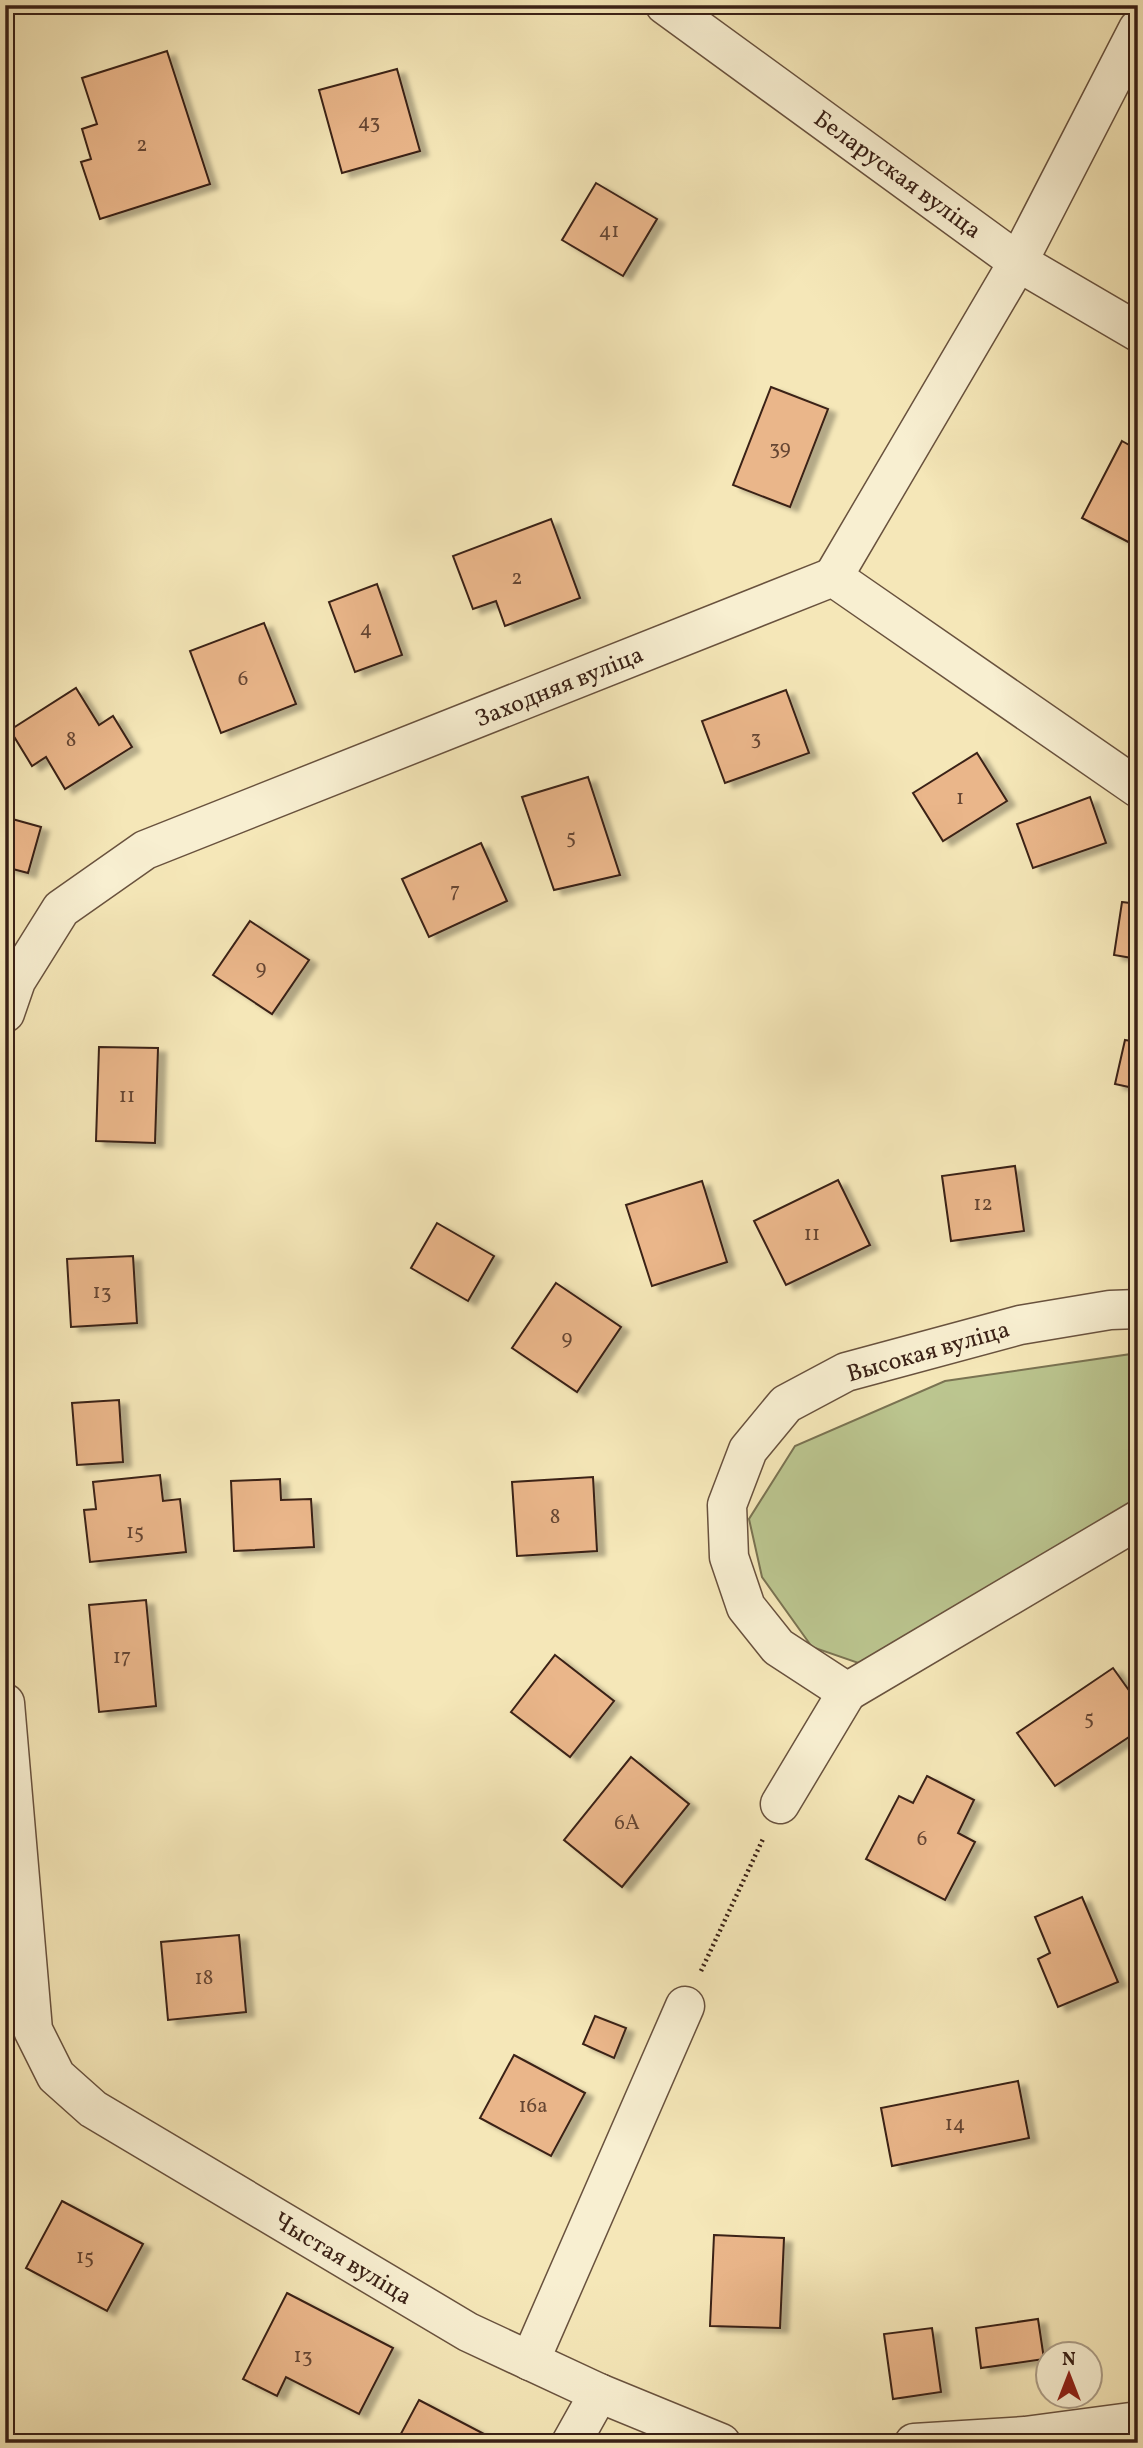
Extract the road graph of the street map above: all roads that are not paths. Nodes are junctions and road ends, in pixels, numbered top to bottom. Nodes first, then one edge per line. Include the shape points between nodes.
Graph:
1 (665, 5) edge
2 (1138, 29) edge
3 (1018, 262) junction
4 (1138, 332) edge
5 (833, 577) junction
6 (1138, 788) edge
7 (5, 1013) edge
8 (1138, 1309) edge
9 (1138, 1520) edge
10 (847, 1692) junction
11 (5, 1703) edge
12 (780, 1804) road end
13 (685, 2006) road end
14 (19, 2031) edge
15 (530, 2361) junction
16 (599, 2393) junction
17 (1138, 2421) edge
18 (571, 2443) edge
19 (721, 2443) edge
20 (914, 2443) edge

1 - 3 street, Беларуская вуліца
2 - 3 street
3 - 4 street, Беларуская вуліца
3 - 5 street
5 - 6 street
5 - 7 street, Заходняя вуліца via 145,850 61,909 16,981
8 - 10 street, Высокая вуліца via 1020,1325 846,1372 786,1404 748,1450 727,1505 729,1557 746,1607 778,1647
9 - 10 street
10 - 12 street
11 - 14 street
13 - 15 street
14 - 15 street, Чыстая вуліца via 56,2076 93,2109 468,2332
15 - 16 street, Чыстая вуліца
16 - 18 street
16 - 19 street, Чыстая вуліца
17 - 20 street via 1025,2436

